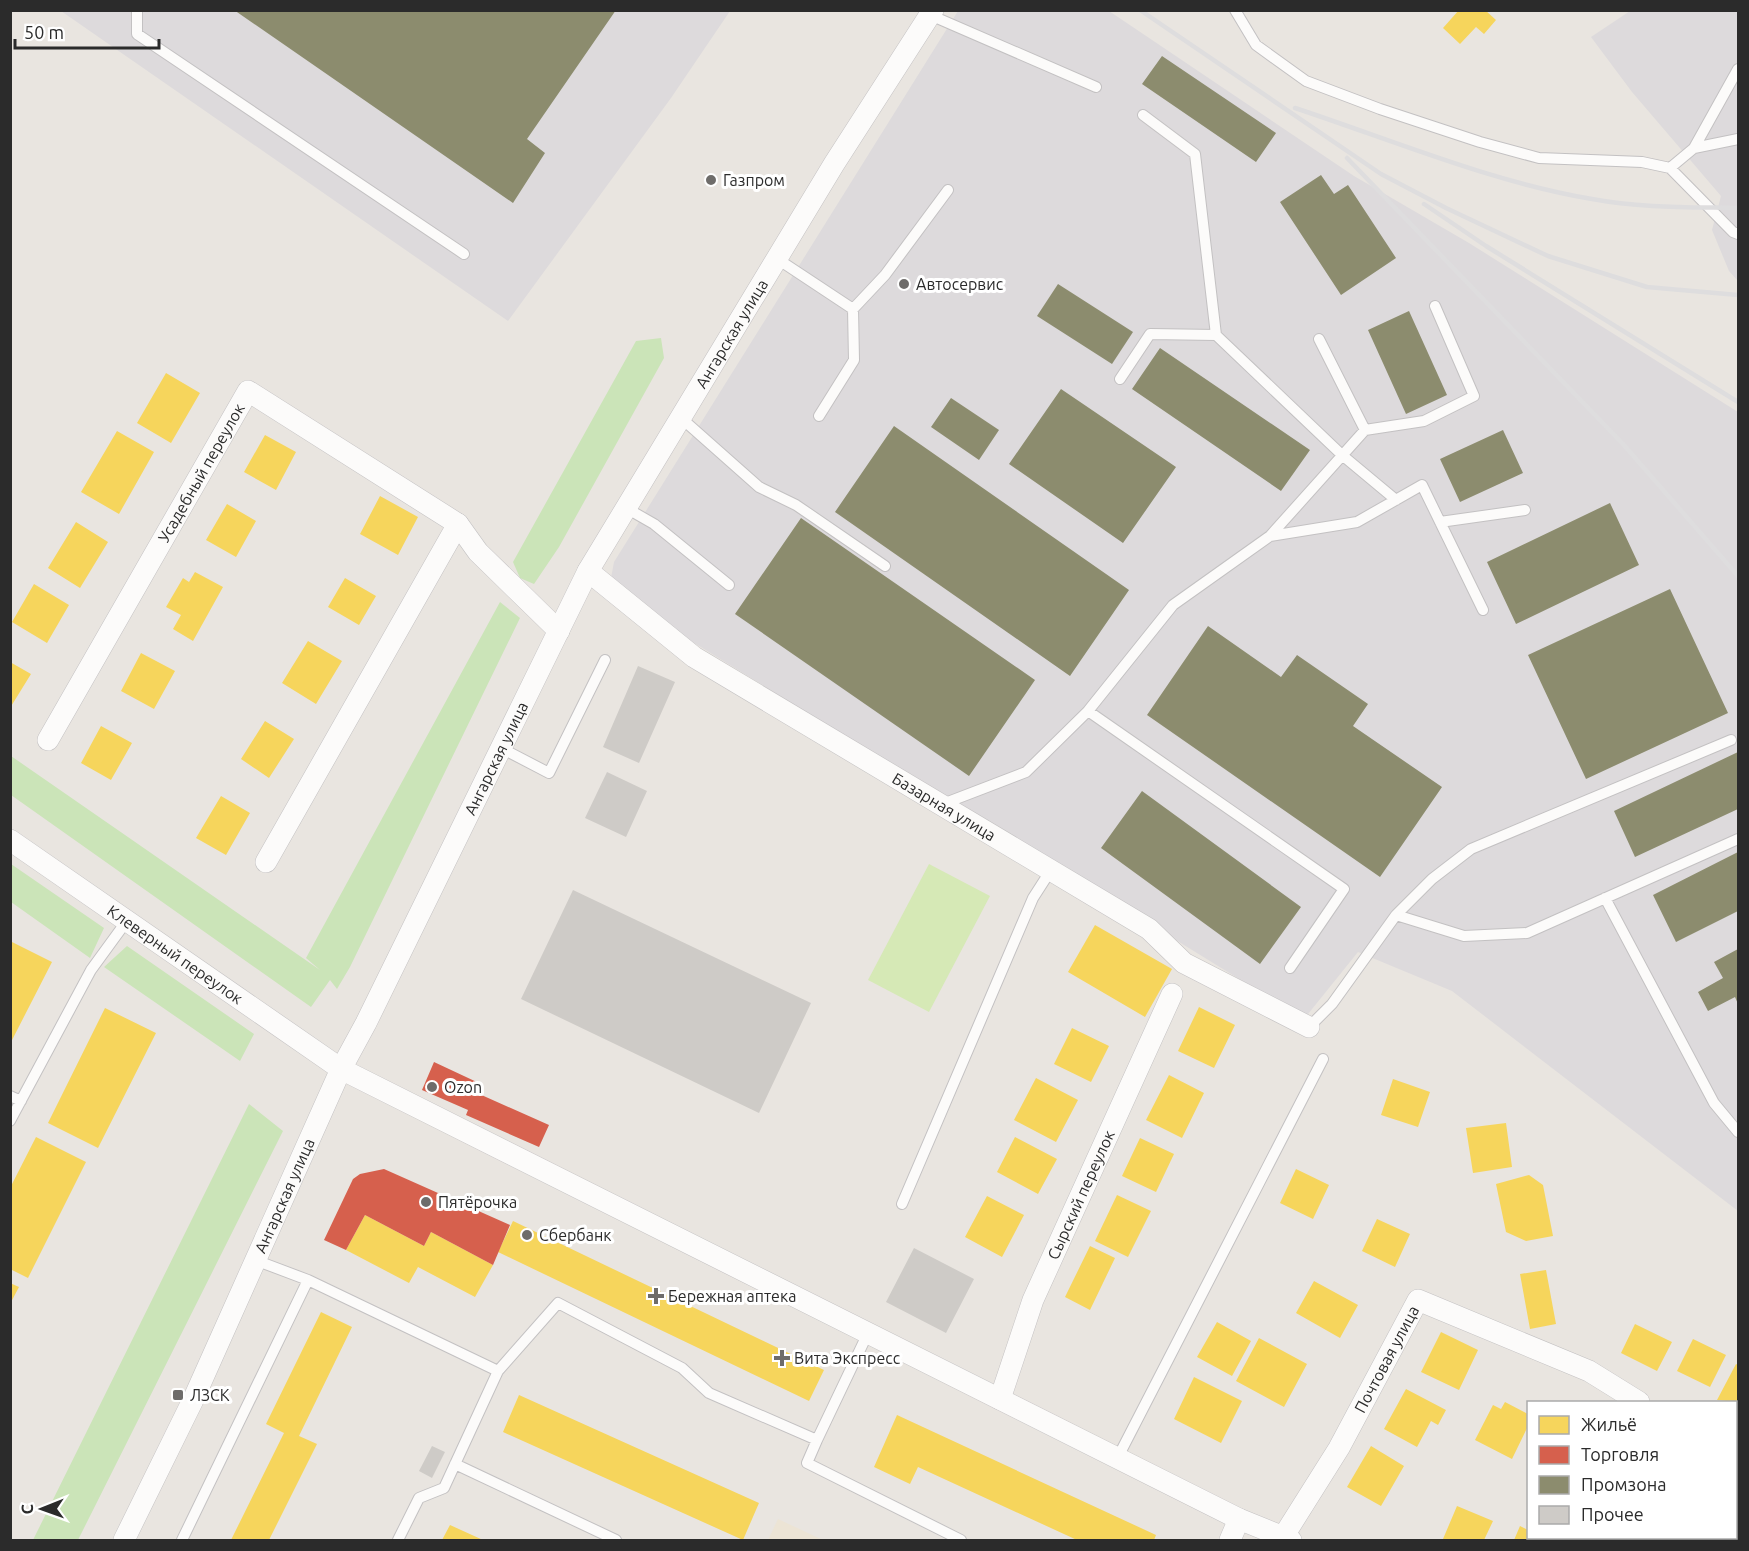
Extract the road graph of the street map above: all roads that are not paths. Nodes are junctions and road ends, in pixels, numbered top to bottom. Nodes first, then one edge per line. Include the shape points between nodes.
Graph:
1 (137, 10) edge
2 (1235, 10) edge
3 (931, 13) edge
4 (1738, 69) edge
5 (1096, 87) dead end
6 (1143, 115) dead end
7 (1738, 139) edge
8 (1694, 148) junction
9 (1670, 168) junction
10 (948, 190) dead end
11 (1738, 234) edge
12 (464, 254) dead end
13 (776, 258) junction
14 (1435, 306) dead end
15 (853, 309) junction
16 (1216, 335) junction
17 (1319, 339) dead end
18 (1120, 379) dead end
19 (819, 416) dead end
20 (680, 417) junction
21 (1365, 430) junction
22 (1342, 455) junction
23 (1396, 500) junction
24 (626, 508) junction
25 (1525, 510) dead end
26 (1440, 522) junction
27 (458, 524) junction
28 (1270, 536) junction
29 (885, 566) dead end
30 (588, 571) junction
31 (729, 585) dead end
32 (1483, 610) dead end
33 (559, 631) junction
34 (605, 660) dead end
35 (1088, 711) junction
36 (48, 740) dead end
37 (1731, 740) dead end
38 (501, 748) junction
39 (940, 805) junction
40 (1738, 839) edge
41 (10, 840) edge
42 (266, 862) dead end
43 (1051, 870) junction
44 (1605, 898) junction
45 (1396, 915) junction
46 (126, 922) junction
47 (1290, 968) dead end
48 (1172, 994) dead end
49 (1309, 1027) joint
50 (1323, 1059) dead end
51 (341, 1069) junction
52 (10, 1096) edge
53 (21, 1101) junction
54 (10, 1121) edge
55 (1738, 1132) edge
56 (902, 1204) dead end
57 (255, 1260) junction
58 (308, 1280) junction
59 (868, 1333) junction
60 (498, 1371) junction
61 (1000, 1399) junction
62 (1637, 1401) edge
63 (817, 1440) junction
64 (1118, 1457) junction
65 (455, 1464) junction
66 (1239, 1519) junction
67 (1287, 1539) edge
68 (124, 1540) edge
69 (182, 1540) edge
70 (398, 1540) edge
71 (616, 1540) edge
72 (961, 1540) edge
73 (1230, 1540) edge

1 - 12 lane via 137,34
2 - 9 lane via 1256,45 1306,81 1380,109 1539,158 1642,162
3 - 5 lane
3 - 13 street, Ангарская улица
4 - 8 lane
6 - 16 lane via 1195,154
7 - 8 lane
8 - 9 lane
9 - 11 lane
10 - 15 lane via 885,275
13 - 15 lane
13 - 20 street, Ангарская улица
14 - 21 lane via 1474,396 1424,422
15 - 19 lane via 854,360
16 - 18 lane via 1150,333
16 - 22 lane
17 - 21 lane
20 - 24 street, Ангарская улица
20 - 29 lane via 759,487 796,505
21 - 22 lane
22 - 23 lane
22 - 28 lane
23 - 26 lane via 1422,485
23 - 28 lane via 1357,522
24 - 30 street, Ангарская улица
24 - 31 lane via 654,524
25 - 26 lane
26 - 32 lane
27 - 33 street, Усадебный переулок via 477,552
27 - 36 street, Усадебный переулок via 248,391
27 - 42 street
28 - 35 lane via 1173,605
30 - 33 street, Ангарская улица
30 - 39 street, Базарная улица via 694,657
33 - 38 street, Ангарская улица
34 - 38 lane via 549,773
35 - 39 lane via 1026,772
35 - 47 lane via 1344,889
37 - 45 lane via 1471,849 1432,879
38 - 51 street, Ангарская улица
39 - 43 street, Базарная улица
40 - 44 lane
41 - 46 street, Клеверный переулок
43 - 49 street, Базарная улица via 1149,929 1184,963
43 - 56 lane via 1033,898
44 - 45 lane via 1527,933 1464,936
44 - 55 lane via 1714,1104
45 - 49 lane via 1332,1004
46 - 51 street, Клеверный переулок
46 - 53 lane via 91,970
48 - 61 street, Сырский переулок via 1033,1300
50 - 64 lane
51 - 57 street, Ангарская улица
51 - 59 street, Клеверный переулок
52 - 53 lane
53 - 54 lane
57 - 58 lane
57 - 68 street, Ангарская улица via 193,1400
58 - 60 lane
58 - 69 lane
59 - 61 street, Клеверный переулок
59 - 63 lane
60 - 63 lane via 558,1303 682,1368 710,1393
60 - 65 lane
61 - 64 street, Клеверный переулок
62 - 67 street, Почтовая улица via 1589,1371 1418,1300
63 - 72 lane via 807,1463
64 - 66 street, Клеверный переулок
65 - 70 lane via 444,1488 419,1498
65 - 71 lane
66 - 67 street, Клеверный переулок
66 - 73 street

